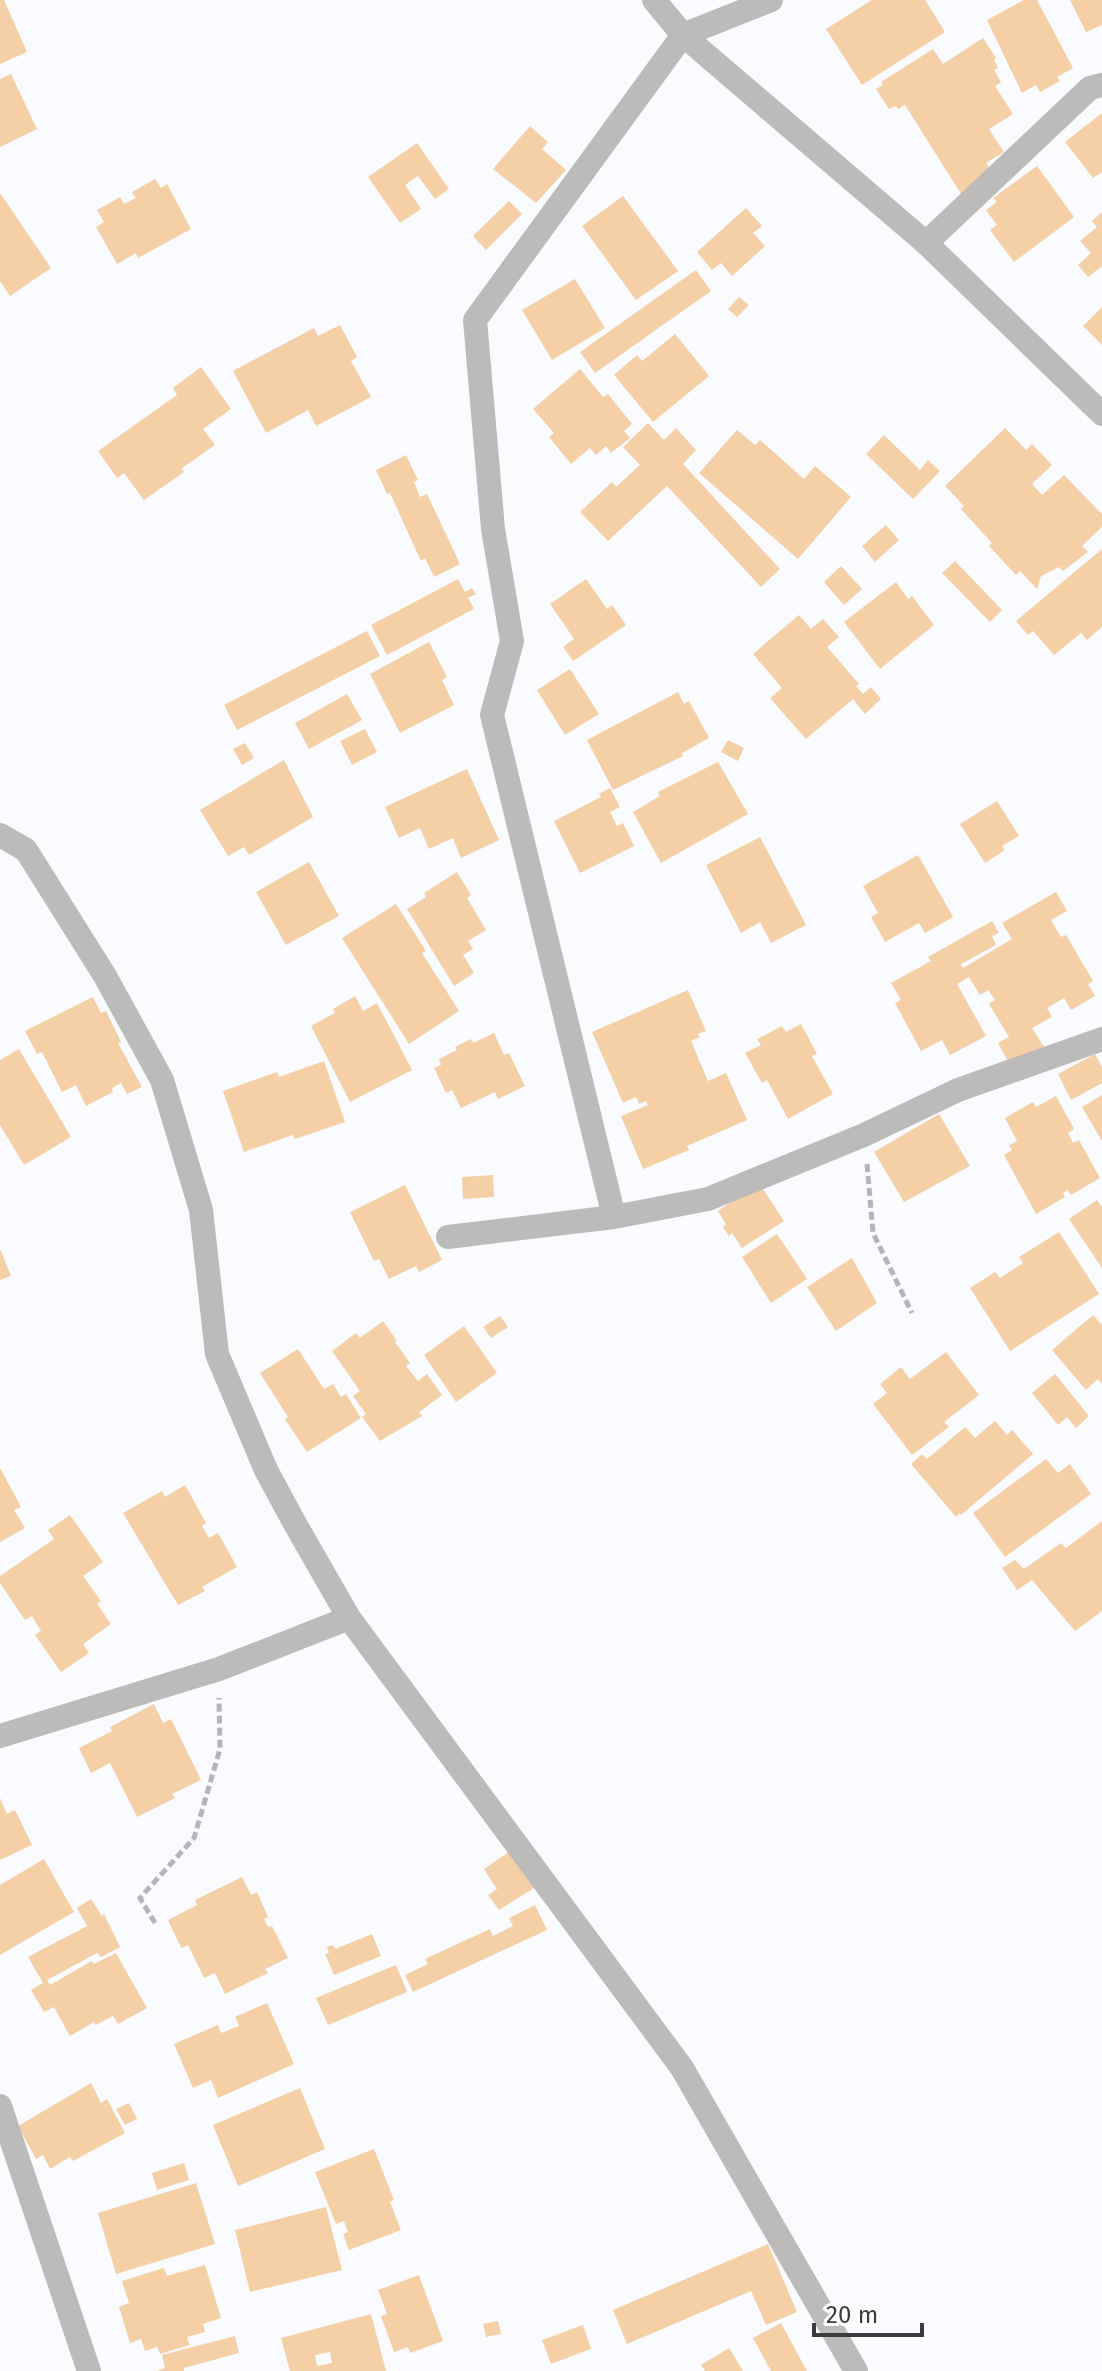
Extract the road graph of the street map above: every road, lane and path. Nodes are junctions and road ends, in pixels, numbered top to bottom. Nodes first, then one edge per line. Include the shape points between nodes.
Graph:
1 (654, 0) edge
2 (771, 0) edge
3 (683, 35) junction
4 (1102, 85) edge
5 (926, 243) junction
6 (1102, 414) edge
7 (0, 835) edge
8 (1102, 1039) edge
9 (864, 1135) junction
10 (614, 1217) junction
11 (448, 1237) dead end
12 (912, 1313) dead end
13 (349, 1618) junction
14 (219, 1669) junction
15 (0, 1736) edge
16 (155, 1923) dead end
17 (0, 2106) edge
18 (89, 2371) edge
19 (856, 2371) edge

1 - 3 street
2 - 3 street
3 - 5 street
3 - 10 street via 475,320 493,529 512,641 492,715
4 - 5 street via 1090,88
5 - 6 street
7 - 13 street via 26,850 162,1080 201,1210 217,1354 266,1470
8 - 9 street via 958,1090
9 - 10 street via 708,1199
9 - 12 path via 873,1233
10 - 11 street
13 - 14 street
13 - 19 street via 682,2068
14 - 15 street
14 - 16 path via 220,1749 194,1838 140,1898
17 - 18 street

